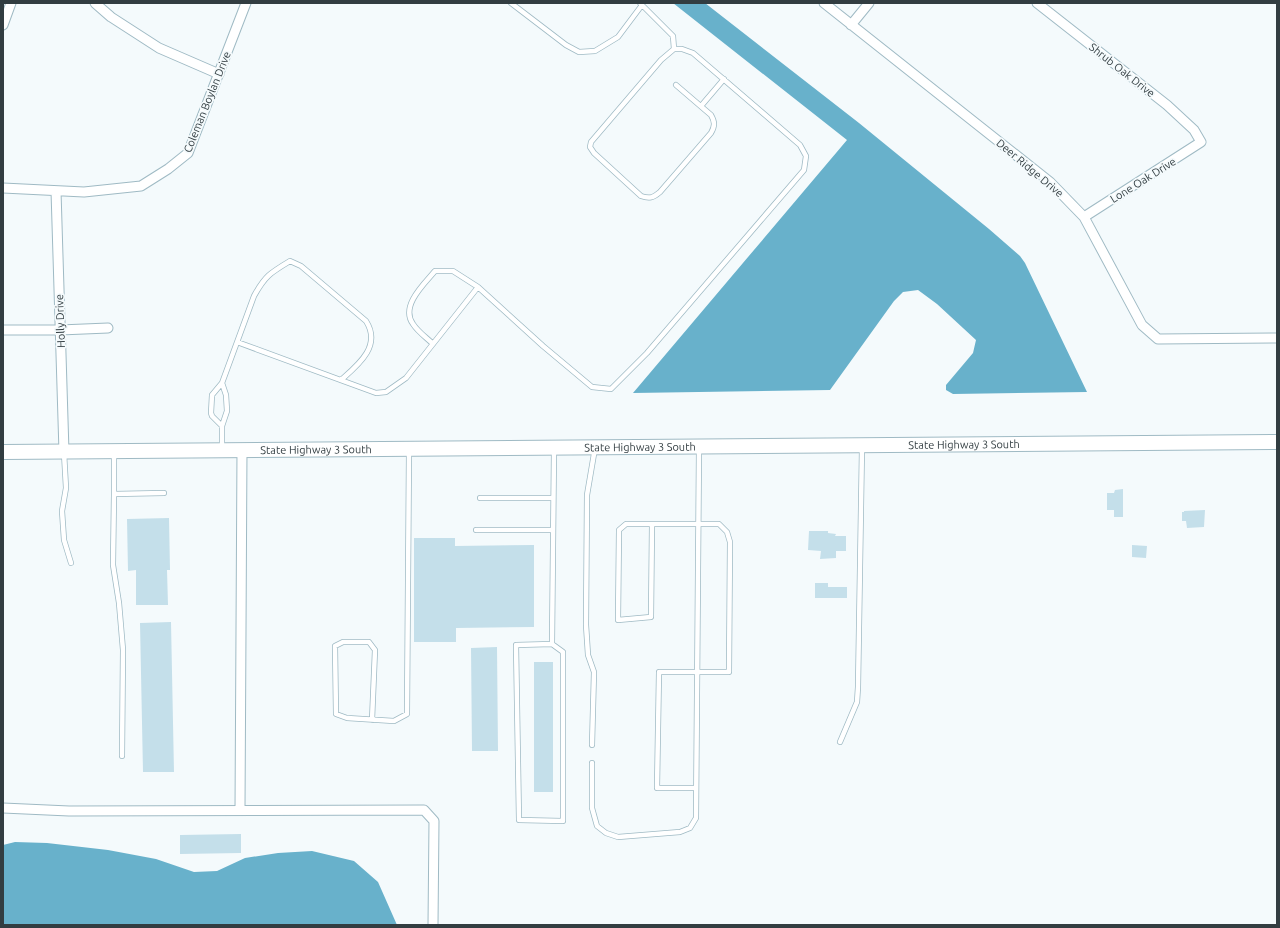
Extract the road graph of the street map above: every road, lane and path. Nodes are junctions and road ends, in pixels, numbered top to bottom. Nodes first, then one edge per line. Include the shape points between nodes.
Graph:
1 (11, 3) edge
2 (95, 3) edge
3 (246, 3) edge
4 (511, 3) edge
5 (824, 3) edge
6 (869, 3) edge
7 (1037, 3) edge
8 (641, 4) edge
9 (3, 25) edge
10 (852, 25) junction
11 (674, 49) junction
12 (219, 74) junction
13 (724, 79) junction
14 (676, 85) dead end
15 (701, 106) junction
16 (1201, 142) joint
17 (3, 188) edge
18 (56, 191) junction
19 (1084, 217) junction
20 (478, 287) junction
21 (108, 328) dead end
22 (3, 330) edge
23 (60, 330) junction
24 (1277, 338) edge
25 (237, 342) junction
26 (433, 344) junction
27 (341, 380) junction
28 (222, 383) junction
29 (222, 426) junction
30 (1277, 442) edge
31 (862, 446) junction
32 (699, 447) junction
33 (554, 448) junction
34 (595, 448) junction
35 (409, 449) junction
36 (222, 450) junction
37 (242, 450) junction
38 (114, 451) junction
39 (3, 452) edge
40 (64, 452) junction
41 (114, 494) junction
42 (164, 494) dead end
43 (480, 498) dead end
44 (552, 498) junction
45 (652, 524) junction
46 (698, 524) junction
47 (476, 530) dead end
48 (552, 530) junction
49 (70, 563) dead end
50 (552, 644) junction
51 (698, 672) junction
52 (372, 720) junction
53 (840, 742) dead end
54 (592, 744) dead end
55 (122, 756) dead end
56 (592, 763) dead end
57 (696, 788) junction
58 (3, 808) edge
59 (240, 810) junction
60 (433, 925) edge

1 - 9 street
2 - 12 street via 159,48
3 - 12 street, Coleman Boylan Drive
4 - 8 lane via 579,52 595,51 618,37
5 - 10 street, Deer Ridge Drive
6 - 10 street
7 - 16 street, Shrub Oak Drive via 1167,105 1194,130
8 - 11 lane via 673,36
10 - 19 street, Deer Ridge Drive via 1050,182
11 - 13 lane via 693,53
11 - 15 lane via 661,60 591,142 590,147 641,196 655,197 714,127 711,115
12 - 18 street, Coleman Boylan Drive via 188,154 168,169 141,186 84,192
13 - 15 lane
13 - 20 lane via 800,145 806,156 804,170 647,353 612,389 592,387
14 - 15 lane
16 - 19 street, Lone Oak Drive
17 - 18 street, Coleman Boylan Drive
18 - 23 street, Holly Drive
19 - 24 street, Deer Ridge Drive via 1142,325 1158,339
20 - 26 lane
20 - 26 lane via 453,271 435,271 417,292 409,308 412,324
21 - 23 street
22 - 23 street
23 - 40 street, Holly Drive
25 - 27 lane
25 - 27 lane via 261,284 270,273 290,261 301,266 370,327 371,345 365,356
25 - 28 lane
26 - 27 lane via 406,378 386,392 376,393
28 - 29 lane via 227,411
28 - 29 lane via 212,395 211,413
29 - 36 lane
30 - 31 main road, State Highway 3 South
31 - 32 main road, State Highway 3 South
31 - 53 lane via 858,686 856,702
32 - 34 main road, State Highway 3 South
32 - 46 lane
33 - 34 main road, State Highway 3 South
33 - 35 main road, State Highway 3 South
33 - 44 lane
34 - 54 lane via 587,495 586,625 588,655 594,672
35 - 37 main road, State Highway 3 South
35 - 52 lane via 407,714 394,721
36 - 37 main road, State Highway 3 South
36 - 38 main road, State Highway 3 South
37 - 59 street
38 - 40 main road, State Highway 3 South
38 - 41 lane
39 - 40 main road, State Highway 3 South
40 - 49 lane via 66,488 62,511 64,540
41 - 42 lane
41 - 55 lane via 113,565 123,650
43 - 44 lane
44 - 48 lane
45 - 45 lane via 626,524 619,530 618,620 651,617
45 - 46 lane
46 - 51 lane
46 - 51 lane via 719,524 727,532 730,542 729,672
47 - 48 lane
48 - 50 lane
50 - 50 lane via 516,645 519,820 563,820 563,652
51 - 57 lane
51 - 57 lane via 659,672 656,788
52 - 52 lane via 347,718 336,714 335,646 343,642 369,642 375,650
56 - 57 lane via 592,808 597,826 606,833 618,837 680,832 690,828 696,818
58 - 59 street via 69,811
59 - 60 street via 424,810 434,822

